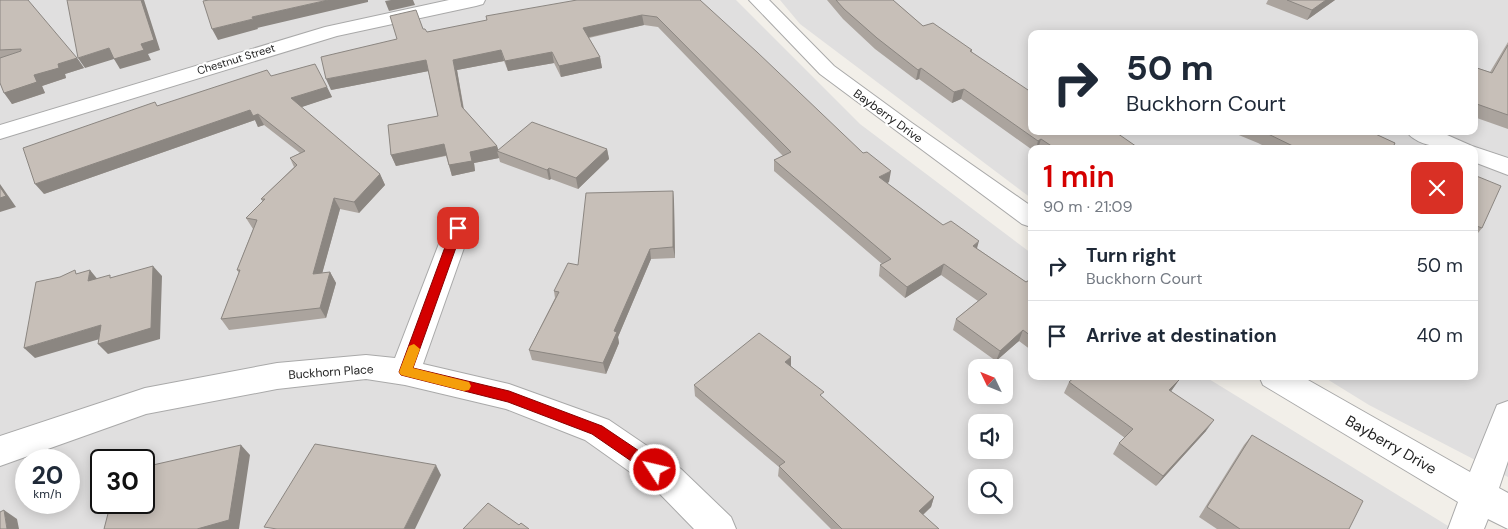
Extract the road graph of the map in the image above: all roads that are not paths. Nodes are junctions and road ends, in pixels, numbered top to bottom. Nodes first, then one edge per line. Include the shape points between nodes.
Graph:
1 (476, 0) edge
2 (758, 0) edge
3 (0, 132) edge
4 (1427, 135) edge
5 (1452, 145) edge
6 (1478, 155) edge
7 (1508, 167) edge
8 (1028, 216) edge
9 (458, 228) dead end
10 (405, 372) junction
11 (1281, 380) edge
12 (1508, 415) edge
13 (0, 451) edge
14 (1479, 496) junction
15 (1508, 512) edge
16 (718, 529) edge
17 (1466, 529) edge

1 - 3 street, Chestnut Street via 332,31
2 - 8 street, Bayberry Drive via 827,70
4 - 5 street
6 - 7 street
9 - 10 street
10 - 13 street, Buckhorn Place via 366,367 276,376 145,401
10 - 16 street, Buckhorn Place via 509,397 597,430 669,480
11 - 14 street, Bayberry Drive
12 - 14 street
14 - 15 street, Bayberry Drive
14 - 17 street

